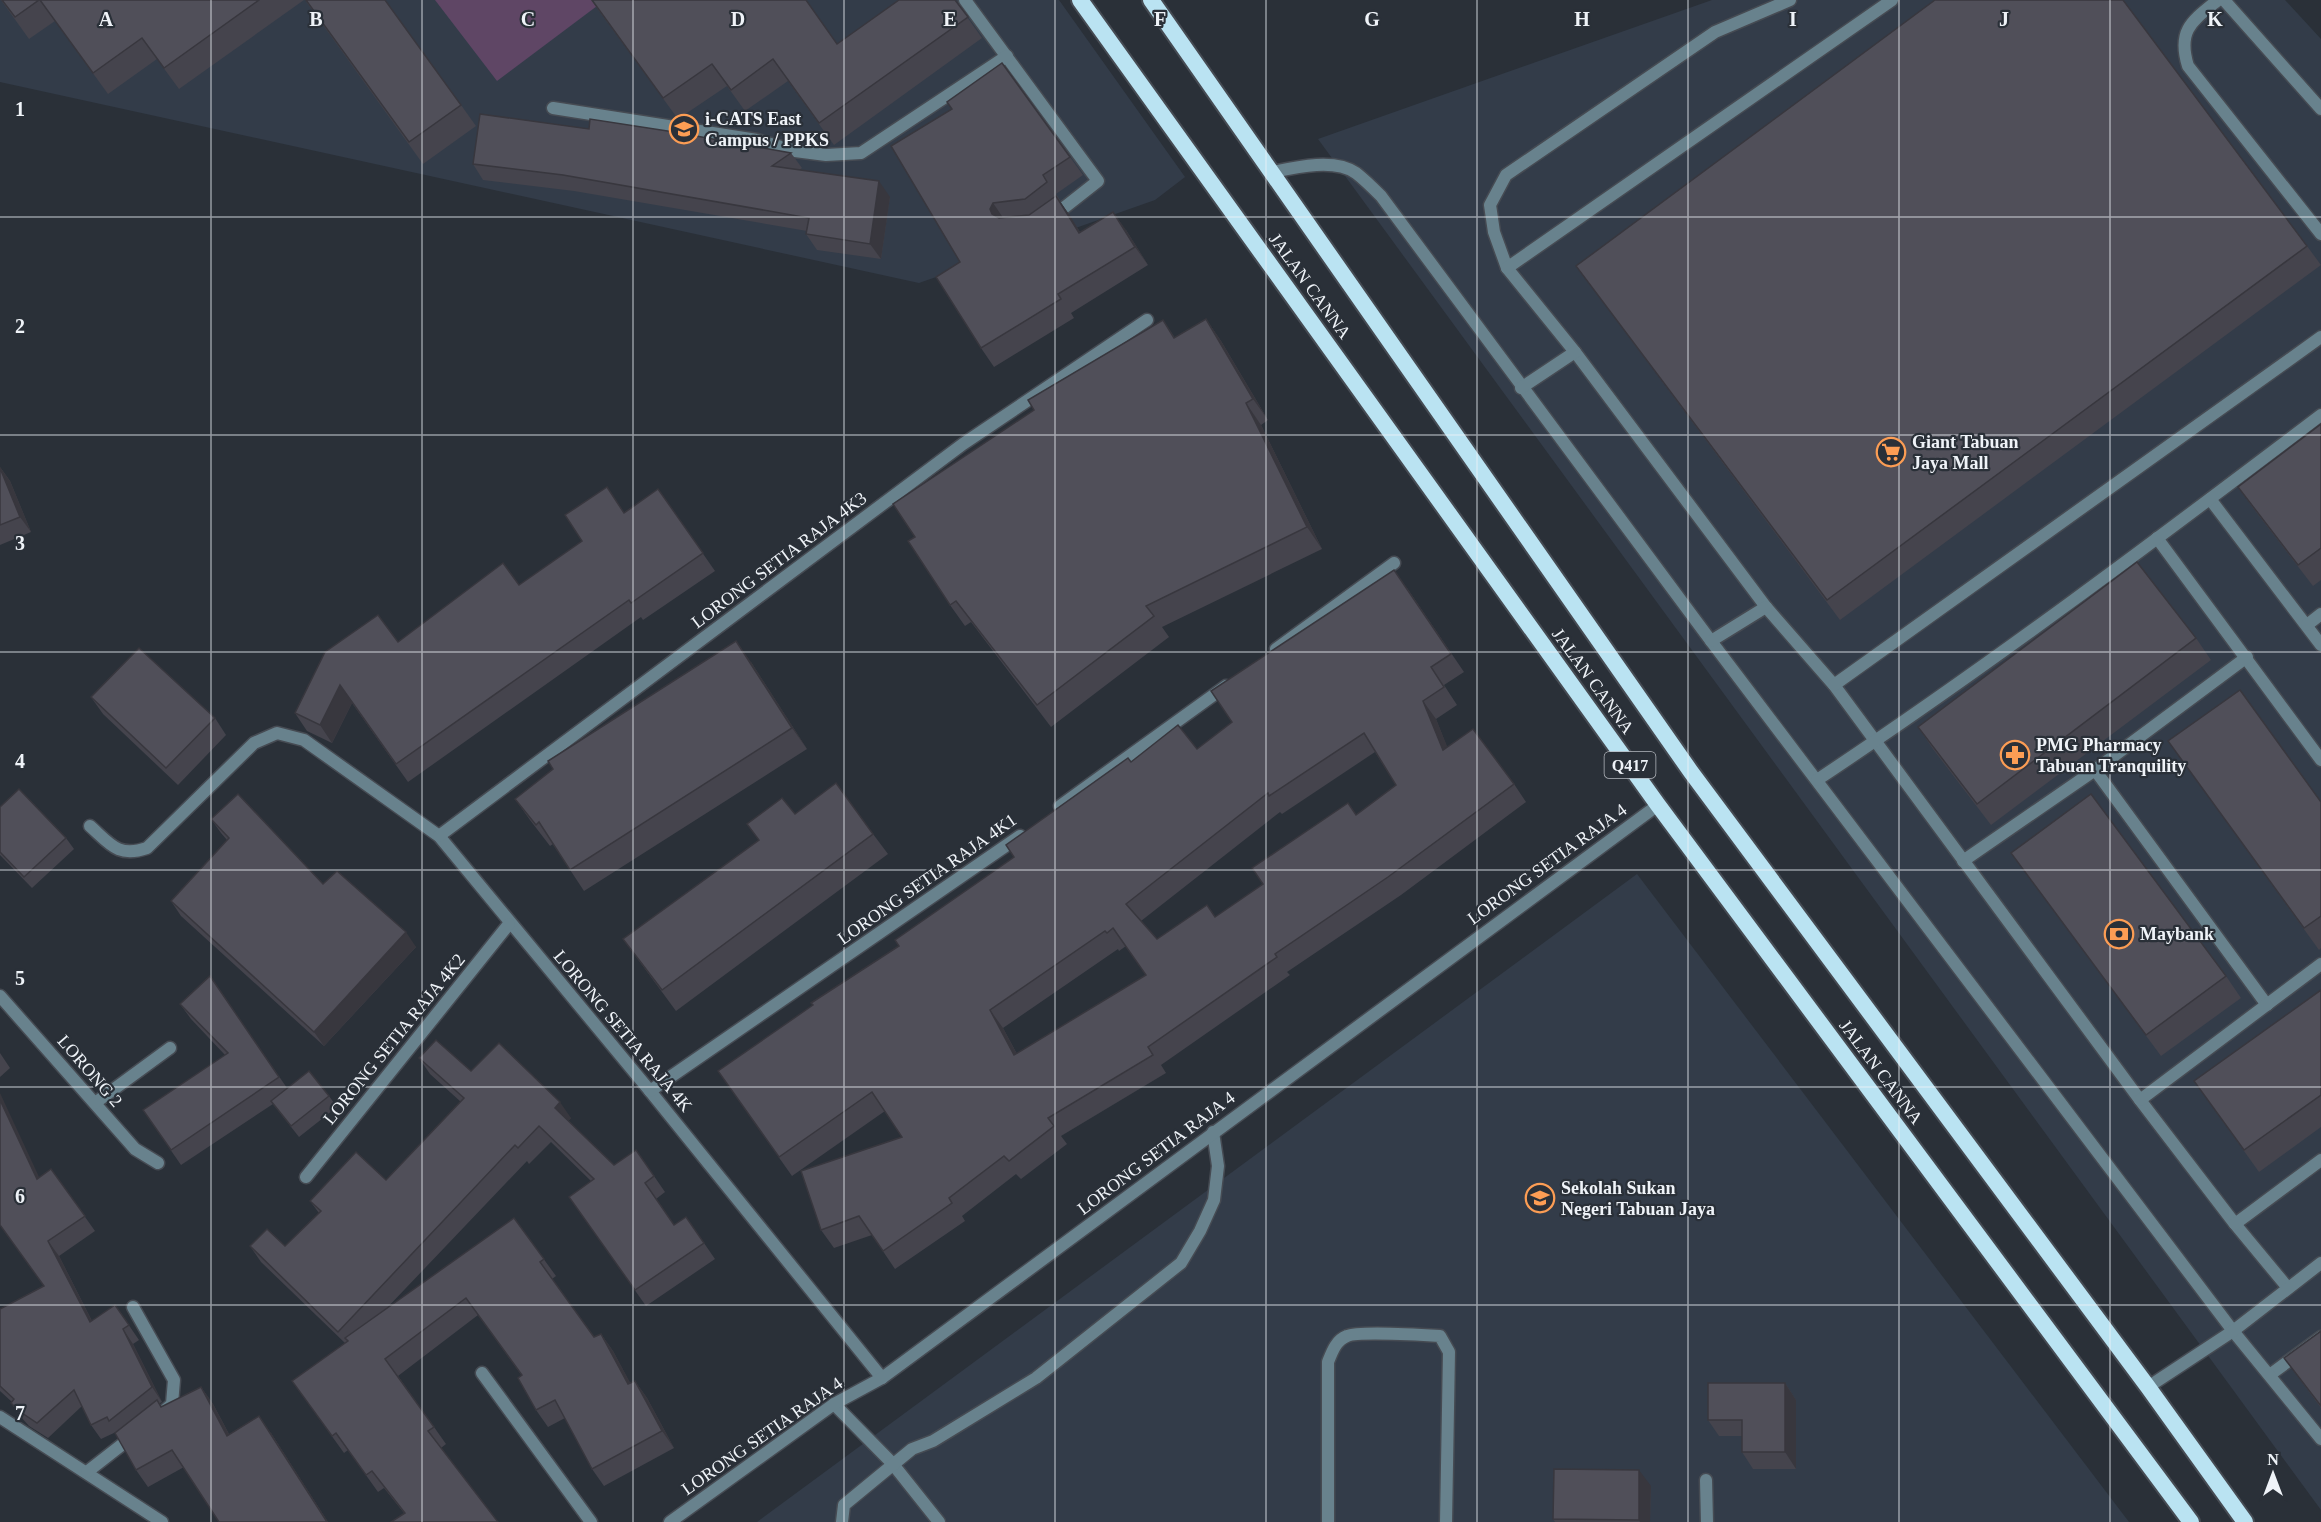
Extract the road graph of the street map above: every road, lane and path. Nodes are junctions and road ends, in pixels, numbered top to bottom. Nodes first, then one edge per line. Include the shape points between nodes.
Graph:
1 (965, 0) edge
2 (1080, 0) edge
3 (1151, 0) edge
4 (1790, 0) edge
5 (1892, 0) edge
6 (2217, 0) edge
7 (2224, 0) edge
8 (1007, 56) junction
9 (553, 108) dead end
10 (2321, 109) edge
11 (1273, 172) junction
12 (1041, 226) edge
13 (2321, 234) edge
14 (1507, 268) junction
15 (1147, 320) dead end
16 (2321, 337) edge
17 (1575, 352) junction
18 (1521, 388) junction
19 (2321, 415) edge
20 (2210, 499) junction
21 (2157, 538) junction
22 (1394, 563) dead end
23 (1766, 607) junction
24 (2321, 614) edge
25 (2307, 625) junction
26 (1711, 641) junction
27 (2321, 645) edge
28 (1269, 654) edge
29 (2247, 657) junction
30 (1240, 675) edge
31 (1834, 685) junction
32 (1876, 741) junction
33 (2321, 760) edge
34 (2095, 770) junction
35 (1817, 780) junction
36 (1658, 805) junction
37 (1048, 815) edge
38 (90, 826) dead end
39 (1029, 829) edge
40 (439, 836) junction
41 (1963, 861) junction
42 (510, 924) junction
43 (2321, 964) edge
44 (0, 996) edge
45 (2267, 1005) junction
46 (170, 1048) dead end
47 (650, 1091) junction
48 (2140, 1100) junction
49 (95, 1103) junction
50 (1214, 1132) junction
51 (2321, 1160) edge
52 (158, 1163) dead end
53 (306, 1177) dead end
54 (2235, 1224) junction
55 (2321, 1263) edge
56 (2288, 1288) junction
57 (133, 1307) dead end
58 (2233, 1331) junction
59 (2321, 1337) edge
60 (482, 1373) dead end
61 (2271, 1374) junction
62 (882, 1378) junction
63 (2148, 1387) junction
64 (834, 1404) junction
65 (0, 1417) edge
66 (2321, 1439) edge
67 (892, 1463) junction
68 (87, 1472) junction
69 (1706, 1480) dead end
70 (162, 1522) edge
71 (591, 1522) edge
72 (670, 1522) edge
73 (842, 1522) edge
74 (939, 1522) edge
75 (1328, 1522) edge
76 (1446, 1522) edge
77 (1707, 1522) edge
78 (2191, 1522) edge
79 (2245, 1522) edge

1 - 8 street
2 - 36 highway, JALAN CANNA / Q417
3 - 11 highway, JALAN CANNA / Q417
4 - 14 street via 1715,32 1506,175 1490,205 1494,232
5 - 14 street
6 - 13 street via 2189,24 2183,51 2188,66
7 - 10 street
8 - 9 street via 861,153 825,155 795,151 757,140
8 - 12 street via 1098,181
11 - 18 street via 1331,166 1354,172 1381,196
11 - 63 highway, JALAN CANNA / Q417 via 1690,772
14 - 17 street
15 - 40 street, LORONG SETIA RAJA 4K3 via 963,444
16 - 31 street
17 - 18 street
17 - 23 street
18 - 26 street
19 - 20 street
20 - 21 street
20 - 25 street
21 - 29 street
21 - 32 street
22 - 28 street
23 - 26 street
23 - 31 street
24 - 25 street
25 - 27 street
26 - 35 street
29 - 33 street
29 - 34 street
30 - 37 street
31 - 32 street
32 - 35 street
32 - 41 street
34 - 41 street
34 - 45 street
35 - 58 street
36 - 50 street, LORONG SETIA RAJA 4
36 - 78 highway, JALAN CANNA / Q417
38 - 40 street, LORONG SETIA RAJA 4K via 117,850 132,853 147,848 254,743 277,733 304,740
39 - 47 street, LORONG SETIA RAJA 4K1
40 - 42 street, LORONG SETIA RAJA 4K
41 - 48 street
42 - 47 street, LORONG SETIA RAJA 4K
42 - 53 street, LORONG SETIA RAJA 4K2
43 - 45 street
44 - 49 street, LORONG 2
45 - 48 street
46 - 49 street
47 - 62 street, LORONG SETIA RAJA 4K
48 - 54 street
49 - 52 street, LORONG 2 via 135,1149
50 - 62 street, LORONG SETIA RAJA 4
50 - 67 street via 1218,1166 1214,1200 1181,1263 1036,1378
51 - 54 street
54 - 56 street
55 - 56 street
56 - 58 street
57 - 68 street via 174,1380 172,1404
58 - 61 street
58 - 63 street
59 - 61 street
60 - 71 street
61 - 66 street
62 - 64 street, LORONG SETIA RAJA 4
63 - 79 highway, JALAN CANNA / Q417
64 - 67 street
64 - 72 street, LORONG SETIA RAJA 4
65 - 68 street
67 - 73 street via 844,1505
67 - 74 street
68 - 70 street
69 - 77 street
75 - 76 street via 1328,1362 1334,1346 1347,1336 1419,1334 1440,1336 1449,1352

